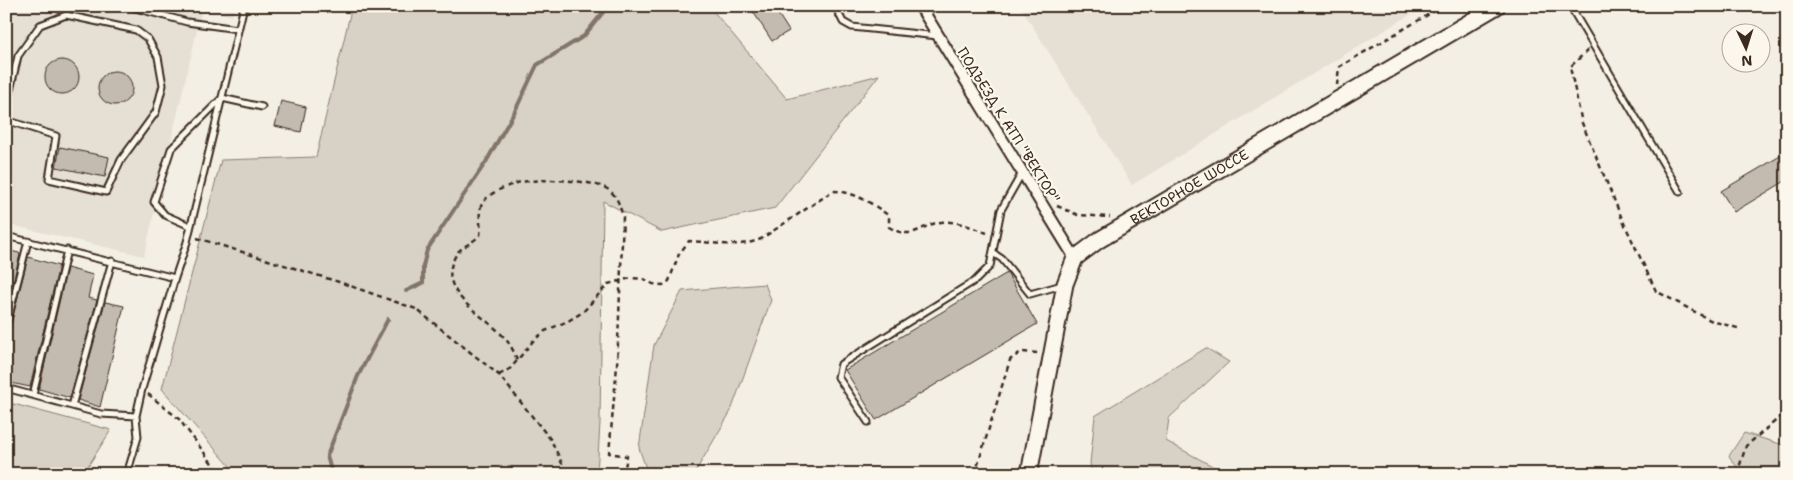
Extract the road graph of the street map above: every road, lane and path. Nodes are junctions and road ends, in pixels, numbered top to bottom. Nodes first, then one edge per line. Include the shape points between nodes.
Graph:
1 (128, 6) edge
2 (244, 6) edge
3 (835, 6) edge
4 (920, 6) edge
5 (1443, 6) edge
6 (1497, 6) edge
7 (1570, 6) edge
8 (238, 29) junction
9 (938, 36) junction
10 (1592, 46) junction
11 (1336, 88) dead end
12 (222, 98) junction
13 (262, 107) dead end
14 (6, 108) edge
15 (6, 120) edge
16 (1022, 172) junction
17 (1680, 192) dead end
18 (1052, 204) dead end
19 (1116, 217) dead end
20 (190, 226) junction
21 (189, 234) junction
22 (6, 236) edge
23 (996, 236) junction
24 (28, 241) junction
25 (67, 250) junction
26 (993, 253) junction
27 (1075, 258) junction
28 (112, 261) junction
29 (176, 278) junction
30 (620, 279) junction
31 (1065, 284) junction
32 (6, 327) edge
33 (1741, 328) dead end
34 (1052, 358) junction
35 (517, 360) junction
36 (499, 375) junction
37 (6, 388) edge
38 (142, 389) junction
39 (33, 395) junction
40 (72, 406) junction
41 (1787, 411) edge
42 (136, 416) junction
43 (868, 422) dead end
44 (127, 474) edge
45 (220, 474) edge
46 (566, 474) edge
47 (624, 474) edge
48 (975, 474) edge
49 (1029, 474) edge
50 (1737, 474) edge

1 - 8 lane via 187,22
2 - 8 lane
3 - 9 lane via 843,22 852,27
4 - 9 street, ПОДЪЕЗД К АТП "ВЕКТОР"
5 - 11 path via 1339,67
6 - 27 main road, ВЕКТОРНОЕ ШОССЕ via 1099,240
7 - 10 lane
8 - 12 lane
9 - 16 street, ПОДЪЕЗД К АТП "ВЕКТОР"
10 - 17 lane
10 - 33 path via 1570,67 1582,123 1656,291 1712,321
12 - 13 lane
12 - 20 lane
12 - 20 lane via 171,149 154,202 165,216
14 - 15 lane via 18,56 40,24 66,15 136,30 148,39 158,57 163,85 156,112 121,160 106,192 49,179 56,136
16 - 23 lane via 1001,210
16 - 27 street, ПОДЪЕЗД К АТП "ВЕКТОР"
18 - 19 path via 1078,215
20 - 21 lane
21 - 29 lane
21 - 36 path via 416,309
22 - 24 lane
23 - 26 lane
23 - 30 path via 968,226 941,222 908,234 899,233 890,227 889,216 880,209 845,191 833,190 761,239 748,244 689,241 679,254 669,281 662,285 644,279
24 - 25 lane
24 - 32 lane
25 - 28 lane
25 - 39 lane
26 - 31 lane via 1002,259 1030,294
26 - 43 lane via 990,266 976,280 841,364 838,377
27 - 31 main road
28 - 29 lane
28 - 40 lane
29 - 38 lane
30 - 35 path via 608,284 568,322 545,331 532,341
30 - 35 path via 623,217 616,197 609,190 595,184 520,182 506,186 483,202 480,235 456,254 451,279 464,303 500,332 512,346
30 - 47 path via 609,453 627,456
31 - 34 main road
34 - 48 path via 1034,351 1021,352 1010,360
34 - 49 main road
35 - 36 path
36 - 46 path via 550,440
37 - 39 lane
38 - 42 lane
38 - 45 path via 179,419
39 - 40 lane
40 - 42 lane via 101,414
41 - 50 path via 1746,446
42 - 44 lane via 138,436

